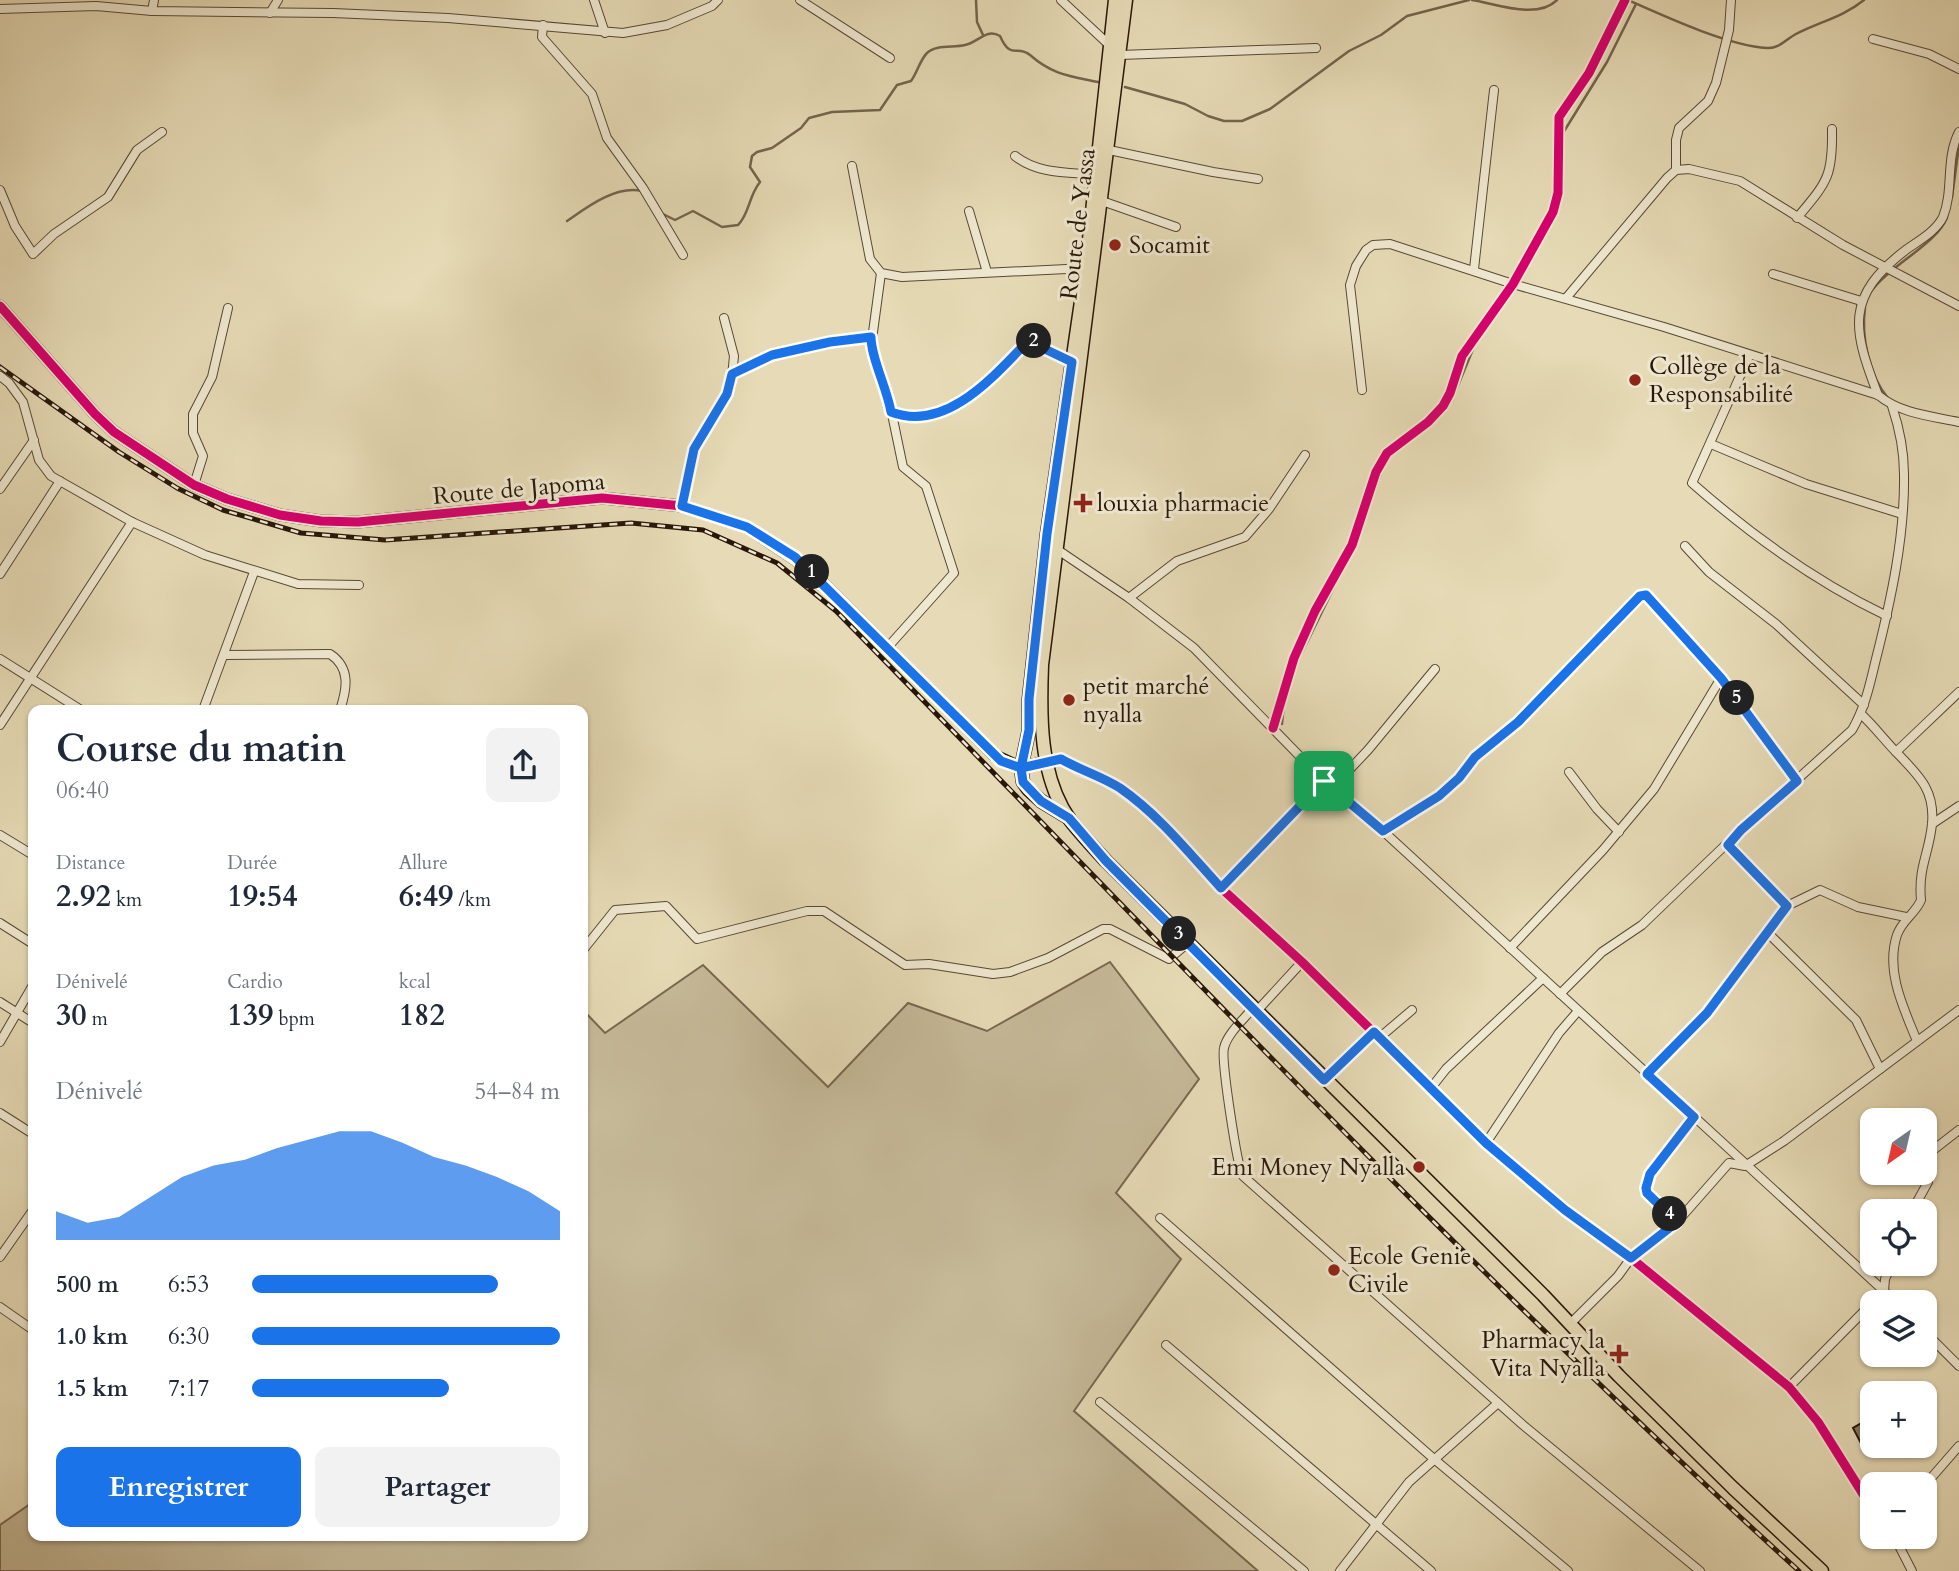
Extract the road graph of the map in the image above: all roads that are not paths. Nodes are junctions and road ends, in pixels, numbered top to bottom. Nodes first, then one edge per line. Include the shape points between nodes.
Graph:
1 (154, 0) edge
2 (278, 0) edge
3 (594, 0) edge
4 (718, 0) edge
5 (800, 0) edge
6 (1062, 0) edge
7 (1115, 0) edge
8 (1126, 0) edge
9 (1625, 0) edge
10 (1731, 0) edge
11 (0, 9) edge
12 (152, 11) junction
13 (270, 13) junction
14 (543, 25) junction
15 (605, 33) junction
16 (1873, 39) dead end
17 (1110, 45) junction
18 (1316, 48) dead end
19 (1120, 55) junction
20 (890, 58) dead end
21 (1959, 69) edge
22 (1494, 90) dead end
23 (1832, 129) dead end
24 (162, 132) dead end
25 (1959, 132) edge
26 (1109, 150) junction
27 (1015, 156) dead end
28 (852, 166) dead end
29 (1676, 170) junction
30 (1100, 175) junction
31 (1258, 179) dead end
32 (0, 190) edge
33 (1102, 201) junction
34 (970, 211) dead end
35 (1797, 218) junction
36 (1176, 227) dead end
37 (683, 255) dead end
38 (1885, 266) junction
39 (1090, 268) junction
40 (1474, 269) junction
41 (987, 272) junction
42 (881, 273) junction
43 (1773, 274) dead end
44 (1513, 284) junction
45 (1567, 297) junction
46 (1861, 300) junction
47 (0, 306) edge
48 (1959, 306) edge
49 (228, 308) dead end
50 (723, 318) dead end
51 (871, 337) junction
52 (1749, 356) junction
53 (1072, 362) junction
54 (732, 374) junction
55 (0, 376) edge
56 (1362, 390) dead end
57 (1878, 396) junction
58 (1892, 406) junction
59 (1908, 411) junction
60 (891, 412) junction
61 (1959, 422) edge
62 (1898, 424) junction
63 (34, 440) junction
64 (1711, 444) junction
65 (1305, 455) dead end
66 (60, 481) junction
67 (194, 485) junction
68 (0, 489) edge
69 (682, 506) junction
70 (1902, 514) junction
71 (132, 523) junction
72 (1685, 546) dead end
73 (1051, 547) junction
74 (254, 572) junction
75 (0, 574) edge
76 (359, 585) dead end
77 (1129, 598) junction
78 (1887, 616) junction
79 (887, 648) junction
80 (226, 655) junction
81 (0, 659) edge
82 (1435, 669) dead end
83 (1721, 678) junction
84 (31, 679) junction
85 (1959, 692) edge
86 (1035, 701) junction
87 (73, 705) edge
88 (206, 705) edge
89 (341, 705) edge
90 (1864, 705) junction
91 (1861, 714) junction
92 (0, 725) edge
93 (1273, 728) junction
94 (1896, 752) junction
95 (1048, 761) junction
96 (1021, 768) junction
97 (1569, 772) dead end
98 (1324, 781) junction
99 (1797, 781) junction
100 (1332, 788) junction
101 (1959, 806) edge
102 (1069, 818) junction
103 (1932, 824) junction
104 (1383, 831) junction
105 (1619, 831) junction
106 (0, 835) edge
107 (1728, 845) junction
108 (28, 852) edge
109 (1221, 888) junction
110 (1787, 906) junction
111 (1906, 917) junction
112 (0, 923) edge
113 (1768, 933) junction
114 (588, 940) edge
115 (28, 941) edge
116 (1188, 943) junction
117 (1510, 947) junction
118 (1302, 962) junction
119 (1543, 978) junction
120 (28, 994) edge
121 (1560, 994) junction
122 (0, 1002) edge
123 (1254, 1010) junction
124 (1412, 1010) dead end
125 (1959, 1010) edge
126 (1578, 1012) junction
127 (17, 1013) junction
128 (28, 1020) edge
129 (1377, 1035) junction
130 (1917, 1041) junction
131 (0, 1042) edge
132 (1880, 1069) junction
133 (1647, 1074) junction
134 (1324, 1080) junction
135 (1431, 1088) junction
136 (0, 1113) edge
137 (1694, 1117) junction
138 (1959, 1130) edge
139 (28, 1131) edge
140 (1486, 1143) junction
141 (1745, 1166) junction
142 (1919, 1199) edge
143 (28, 1217) edge
144 (1160, 1218) dead end
145 (1677, 1222) junction
146 (0, 1257) edge
147 (1631, 1258) junction
148 (1883, 1290) edge
149 (0, 1307) edge
150 (1860, 1315) edge
151 (1570, 1324) junction
152 (28, 1327) edge
153 (1937, 1344) edge
154 (1166, 1345) dead end
155 (1959, 1366) edge
156 (1789, 1387) junction
157 (1100, 1402) dead end
158 (1498, 1403) junction
159 (1959, 1446) edge
160 (1434, 1459) junction
161 (1936, 1472) edge
162 (1860, 1489) edge
163 (1375, 1523) junction
164 (1901, 1549) edge
165 (1304, 1571) edge
166 (1340, 1571) edge
167 (1430, 1571) edge
168 (1568, 1571) edge
169 (1700, 1571) edge
170 (1822, 1571) edge
171 (1912, 1571) edge

1 - 12 street
2 - 13 street
3 - 15 street
4 - 15 street via 667,25
5 - 20 street
6 - 17 street
7 - 17 main road, Route de Yassa
8 - 19 main road, Route de Yassa
9 - 44 street via 1589,73 1559,117 1558,193 1553,212
10 - 29 street via 1716,83 1708,101 1679,128
11 - 12 street via 96,6
12 - 13 street
13 - 14 street
14 - 15 street
14 - 37 street via 542,37 592,94 602,130
16 - 21 street via 1928,54
17 - 19 street
17 - 30 main road, Route de Yassa
18 - 19 street
19 - 26 main road, Route de Yassa
22 - 40 street
23 - 35 street via 1831,171
24 - 32 street via 136,150 108,197 33,254
25 - 38 street via 1943,216 1936,227
26 - 30 main road, Route de Yassa
26 - 31 street
27 - 30 street via 1041,170
28 - 42 street via 870,259
29 - 35 street via 1740,181
29 - 45 street
30 - 33 main road, Route de Yassa
30 - 39 main road, Route de Yassa
33 - 36 street
33 - 39 main road, Route de Yassa
34 - 41 street
35 - 38 street
38 - 46 street
38 - 48 street
39 - 41 street
39 - 53 main road, Route de Yassa
39 - 73 main road, Route de Yassa
40 - 44 street
40 - 56 street via 1403,246 1373,245 1366,250 1350,285
41 - 42 street via 902,277
42 - 51 street
43 - 46 street
44 - 45 street
44 - 93 street via 1462,356 1443,406 1387,453 1376,472 1352,545 1294,658
45 - 52 street
46 - 57 street via 1860,333
47 - 67 street, Route de Japoma via 114,432
49 - 67 street via 212,377 193,414 193,433 203,456
50 - 54 street via 734,356
51 - 54 street via 772,355
51 - 60 street
52 - 57 street
52 - 64 street
53 - 60 street via 1028,341 985,386 955,405 926,416
53 - 73 main road, Route de Yassa
54 - 69 street via 727,394 694,449
55 - 63 street via 23,402
57 - 58 street
58 - 59 street
58 - 62 street
59 - 61 street
59 - 62 street
60 - 79 street via 903,467 926,486 954,573
62 - 70 street via 1904,472
63 - 66 street via 42,466
63 - 68 street
64 - 70 street via 1806,484
64 - 78 street via 1692,483 1811,575
65 - 77 street via 1245,537 1177,561
66 - 71 street
66 - 75 street
67 - 69 street, Route de Japoma via 280,515 321,522 465,513 584,498
69 - 79 street, Route de Japoma via 747,527 795,557
70 - 78 street
71 - 74 street
71 - 84 street
72 - 90 street via 1718,580 1776,624
73 - 77 street
73 - 86 main road, Route de Yassa
74 - 76 street via 307,586
74 - 80 street
77 - 93 street via 1194,648
78 - 90 street
79 - 96 street, Route de Japoma via 993,755
80 - 88 street
80 - 89 street via 330,654 338,659 347,684
81 - 84 street
82 - 100 street
83 - 99 street
83 - 104 street via 1651,598 1640,596 1459,778
83 - 105 street via 1654,789
84 - 87 street
84 - 92 street
85 - 94 street
86 - 95 main road
86 - 96 main road
90 - 91 street
91 - 94 street
91 - 99 street via 1852,730
93 - 98 street
94 - 103 street via 1923,779
95 - 96 street
95 - 102 main road
95 - 109 street via 1061,759 1119,788 1150,811
96 - 102 main road via 1028,789
97 - 105 street
98 - 100 street
98 - 109 street
99 - 107 street
100 - 104 street
101 - 103 street
102 - 116 main road
103 - 111 street via 1919,875 1921,900
104 - 117 street
105 - 117 street
106 - 108 street
107 - 110 street
107 - 121 street via 1643,925 1602,952
109 - 118 street
110 - 111 street via 1820,890 1858,907
110 - 113 street
111 - 130 street via 1896,936 1894,973
112 - 115 street
113 - 132 street via 1856,1020
113 - 133 street via 1707,1013
114 - 116 street via 615,910 666,906 696,939 807,911 824,911 905,965 993,974 1048,958 1103,929 1169,958
116 - 123 main road
117 - 119 street
118 - 123 street
118 - 129 street
119 - 121 street
119 - 135 street
120 - 127 street
121 - 126 street
122 - 127 street
123 - 134 main road
123 - 158 street via 1223,1048 1238,1169
124 - 129 street
125 - 130 street
126 - 133 street
126 - 140 street
127 - 128 street
127 - 131 street
129 - 134 street
129 - 135 street
130 - 132 street
132 - 141 street
133 - 137 street
134 - 151 main road
135 - 140 street
136 - 139 street
137 - 141 street
137 - 145 street via 1646,1182 1647,1193
138 - 142 street via 1928,1154 1928,1182
140 - 147 street
141 - 145 street via 1729,1163
141 - 148 street
143 - 146 street
144 - 160 street
145 - 147 street
147 - 151 street
147 - 156 street
149 - 152 street
150 - 156 street
151 - 170 main road
153 - 155 street
154 - 163 street
156 - 162 street via 1818,1422
157 - 165 street
158 - 160 street
158 - 169 street
159 - 161 street
160 - 163 street
160 - 168 street
163 - 166 street
163 - 167 street
164 - 171 street

